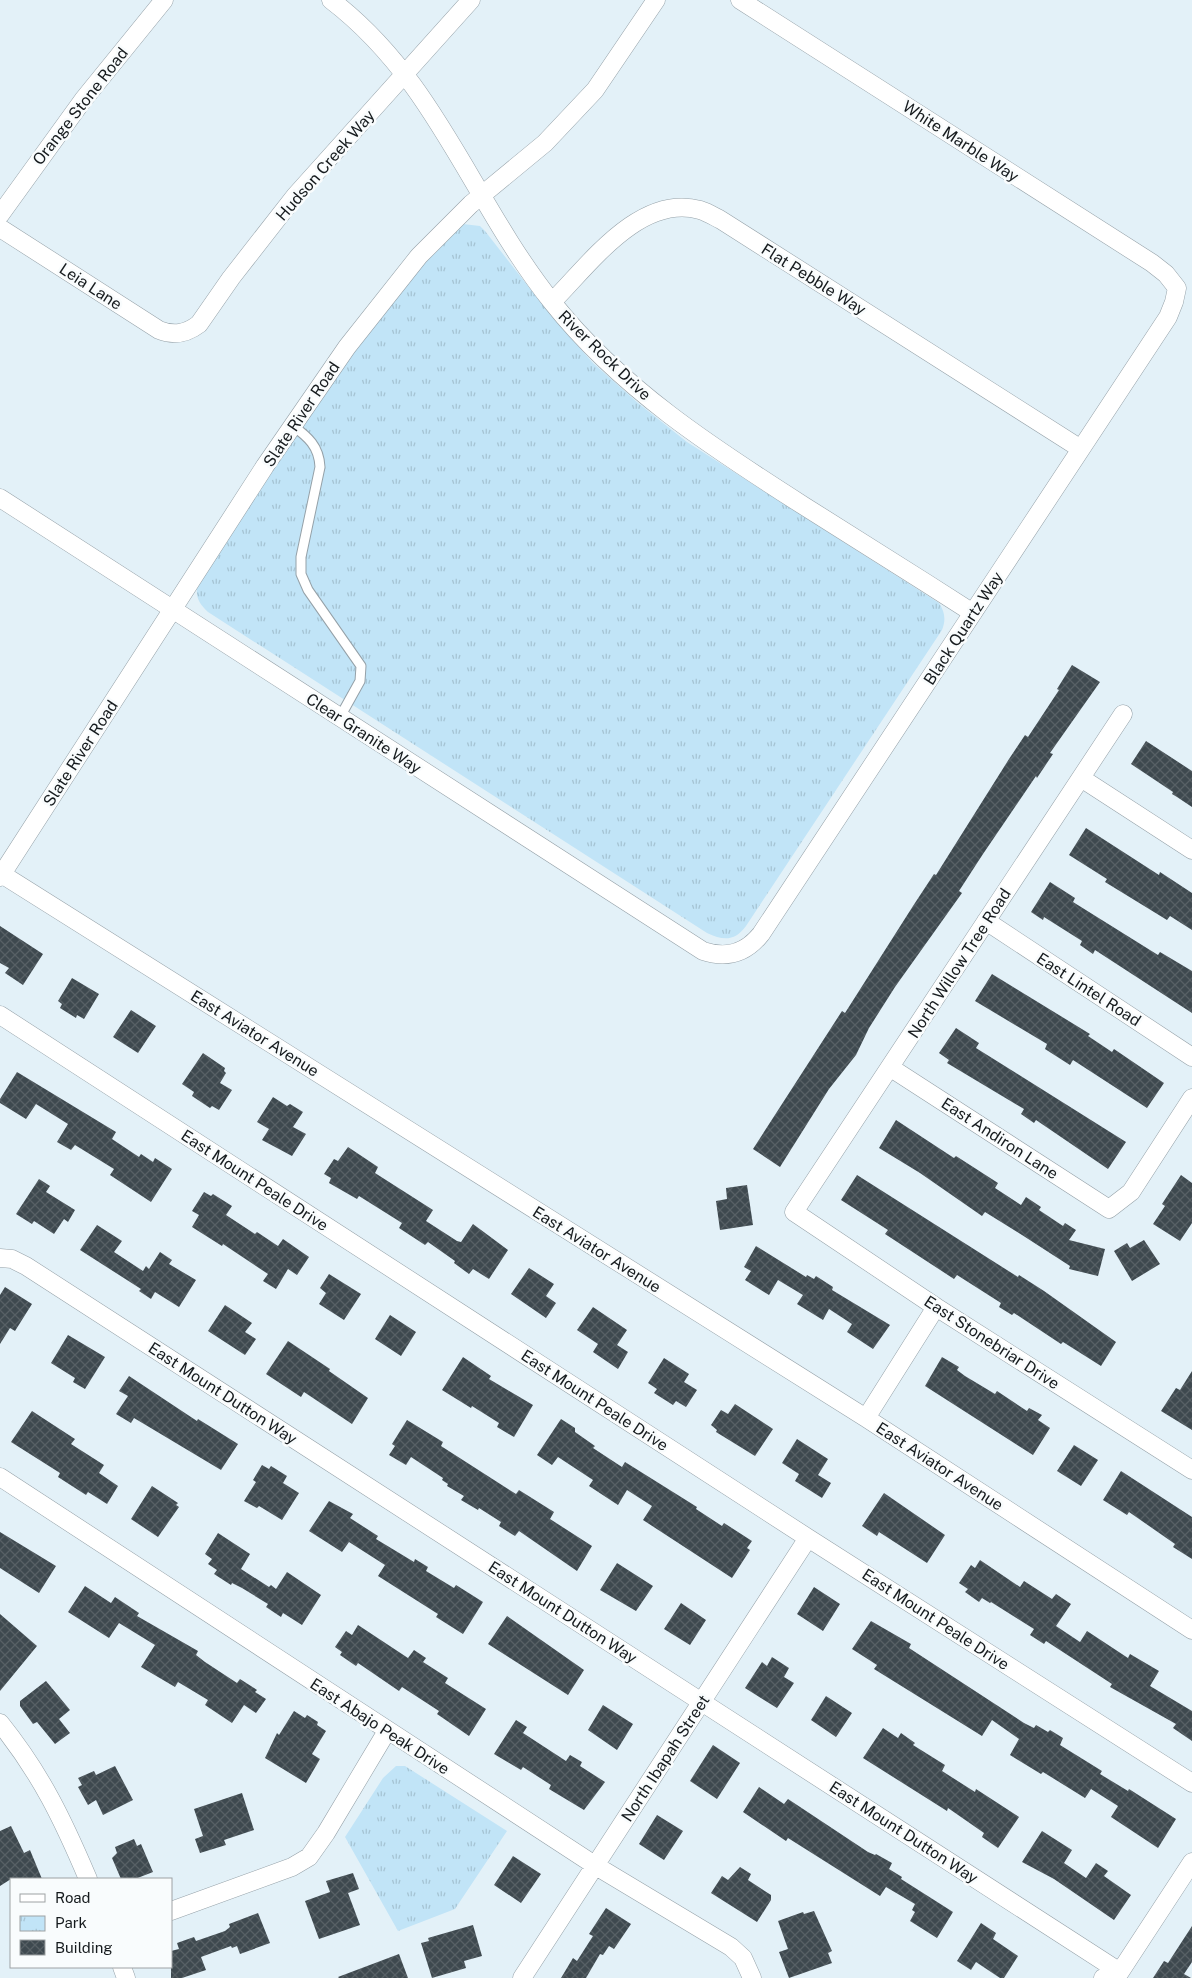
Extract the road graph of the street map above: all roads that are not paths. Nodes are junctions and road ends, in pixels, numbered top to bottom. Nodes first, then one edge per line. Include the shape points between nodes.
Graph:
1 (164, 0) edge
2 (332, 0) edge
3 (471, 0) edge
4 (656, 0) edge
5 (740, 0) edge
6 (406, 74) junction
7 (482, 195) junction
8 (0, 215) edge
9 (0, 228) edge
10 (1177, 288) joint
11 (552, 302) junction
12 (185, 333) joint
13 (292, 425) junction
14 (1081, 449) junction
15 (0, 498) edge
16 (173, 609) junction
17 (973, 613) junction
18 (1123, 714) dead end
19 (340, 717) junction
20 (1081, 778) junction
21 (1192, 850) edge
22 (1, 874) edge
23 (986, 921) junction
24 (733, 954) joint
25 (0, 1015) edge
26 (1192, 1056) edge
27 (890, 1068) junction
28 (1192, 1098) edge
29 (794, 1212) joint
30 (2, 1258) edge
31 (936, 1306) junction
32 (866, 1418) junction
33 (1192, 1470) edge
34 (0, 1477) edge
35 (808, 1538) junction
36 (1192, 1630) edge
37 (701, 1702) junction
38 (0, 1723) edge
39 (387, 1731) junction
40 (1192, 1783) edge
41 (1192, 1862) edge
42 (596, 1866) junction
43 (88, 1878) edge
44 (172, 1911) edge
45 (1112, 1975) edge
46 (522, 1978) edge
47 (752, 1978) edge

1 - 8 street, Orange Stone Road via 77,108
2 - 6 street, River Rock Drive via 365,29
3 - 6 street, Hudson Creek Way
4 - 7 street, Slate River Road via 595,90 545,143
5 - 10 street, White Marble Way via 1152,263
6 - 7 street, River Rock Drive
6 - 12 street, Hudson Creek Way via 295,196 199,324
7 - 11 street, River Rock Drive
7 - 13 street, Slate River Road via 419,256
9 - 12 street, Leia Lane via 159,330
10 - 14 street, Black Quartz Way via 1168,317
11 - 14 street, Flat Pebble Way via 634,222 653,212 686,208 701,210
11 - 17 street, River Rock Drive via 610,364 684,426 735,462
13 - 16 street, Slate River Road
13 - 19 lane via 313,442 320,457 301,557 301,574 308,590 361,666 360,681
14 - 17 street, Black Quartz Way
15 - 16 street, Clear Granite Way
16 - 19 street, Clear Granite Way
16 - 22 street, Slate River Road
17 - 24 street, Black Quartz Way via 761,934 749,947
18 - 20 street, North Willow Tree Road
19 - 24 street, Clear Granite Way via 703,952
20 - 21 street
20 - 23 street, North Willow Tree Road
22 - 32 street, East Aviator Avenue
23 - 26 street, East Lintel Road
23 - 27 street, North Willow Tree Road
25 - 35 street, East Mount Peale Drive
27 - 28 street, East Andiron Lane via 1109,1209 1131,1192
27 - 29 street, North Willow Tree Road
29 - 31 street, East Stonebriar Drive
30 - 37 street, East Mount Dutton Way via 26,1266
31 - 32 street
31 - 33 street, East Stonebriar Drive
32 - 36 street, East Aviator Avenue
34 - 39 street, East Abajo Peak Drive
35 - 37 street, North Ibapah Street
35 - 40 street, East Mount Peale Drive
37 - 42 street, North Ibapah Street
37 - 45 street, East Mount Dutton Way
38 - 43 street via 46,1786
39 - 42 street, East Abajo Peak Drive
39 - 44 street via 326,1833 308,1857 292,1866
41 - 45 street
42 - 46 street, North Ibapah Street
42 - 47 street, East Abajo Peak Drive via 737,1951

